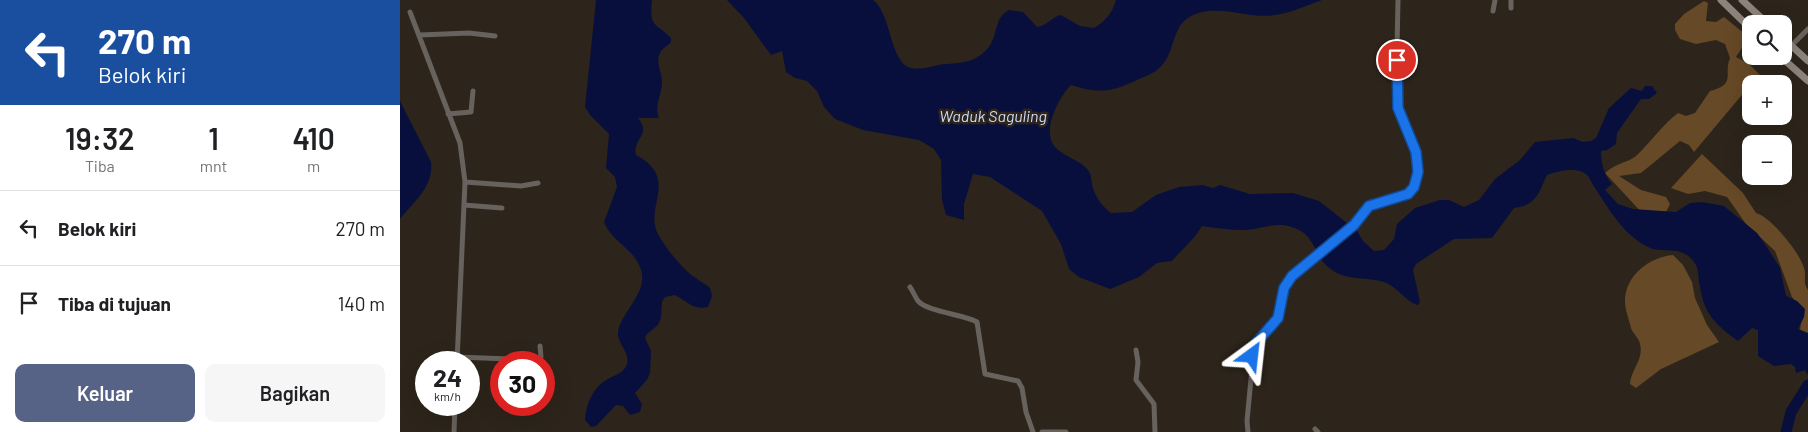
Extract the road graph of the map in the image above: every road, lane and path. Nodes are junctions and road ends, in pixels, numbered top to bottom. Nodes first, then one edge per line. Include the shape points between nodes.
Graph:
1 (1398, 0) edge
2 (1495, 0) edge
3 (1511, 0) edge
4 (1721, 0) edge
5 (1742, 0) edge
6 (1511, 8) dead end
7 (1493, 11) dead end
8 (410, 12) dead end
9 (1758, 15) edge
10 (1742, 20) edge
11 (1808, 29) edge
12 (420, 35) junction
13 (495, 36) dead end
14 (1792, 45) edge
15 (1792, 47) edge
16 (1808, 61) edge
17 (1790, 65) edge
18 (1808, 81) edge
19 (473, 91) dead end
20 (448, 114) junction
21 (466, 182) junction
22 (538, 183) dead end
23 (464, 205) junction
24 (502, 208) dead end
25 (910, 287) dead end
26 (540, 346) dead end
27 (1136, 350) dead end
28 (457, 351) edge
29 (480, 360) edge
30 (455, 416) edge
31 (454, 432) edge
32 (1033, 432) edge
33 (1042, 432) edge
34 (1066, 432) edge
35 (1155, 432) edge
36 (1248, 432) edge

1 - 36 street via 1396,98 1416,152 1417,179 1408,194 1369,206 1354,225 1292,276 1284,288 1278,318 1254,347
2 - 7 street
3 - 6 street
4 - 10 main road
5 - 9 main road
8 - 12 street
11 - 14 street
12 - 13 street via 469,33
12 - 20 street
15 - 16 main road
17 - 18 main road
19 - 20 street via 471,112
20 - 21 street via 463,150
21 - 22 street via 521,186
21 - 23 street
23 - 24 street
23 - 28 street
25 - 32 street via 919,302 978,322 984,374 1018,381
26 - 29 street via 538,360
27 - 35 street via 1136,380 1154,404
30 - 31 street
33 - 34 street

